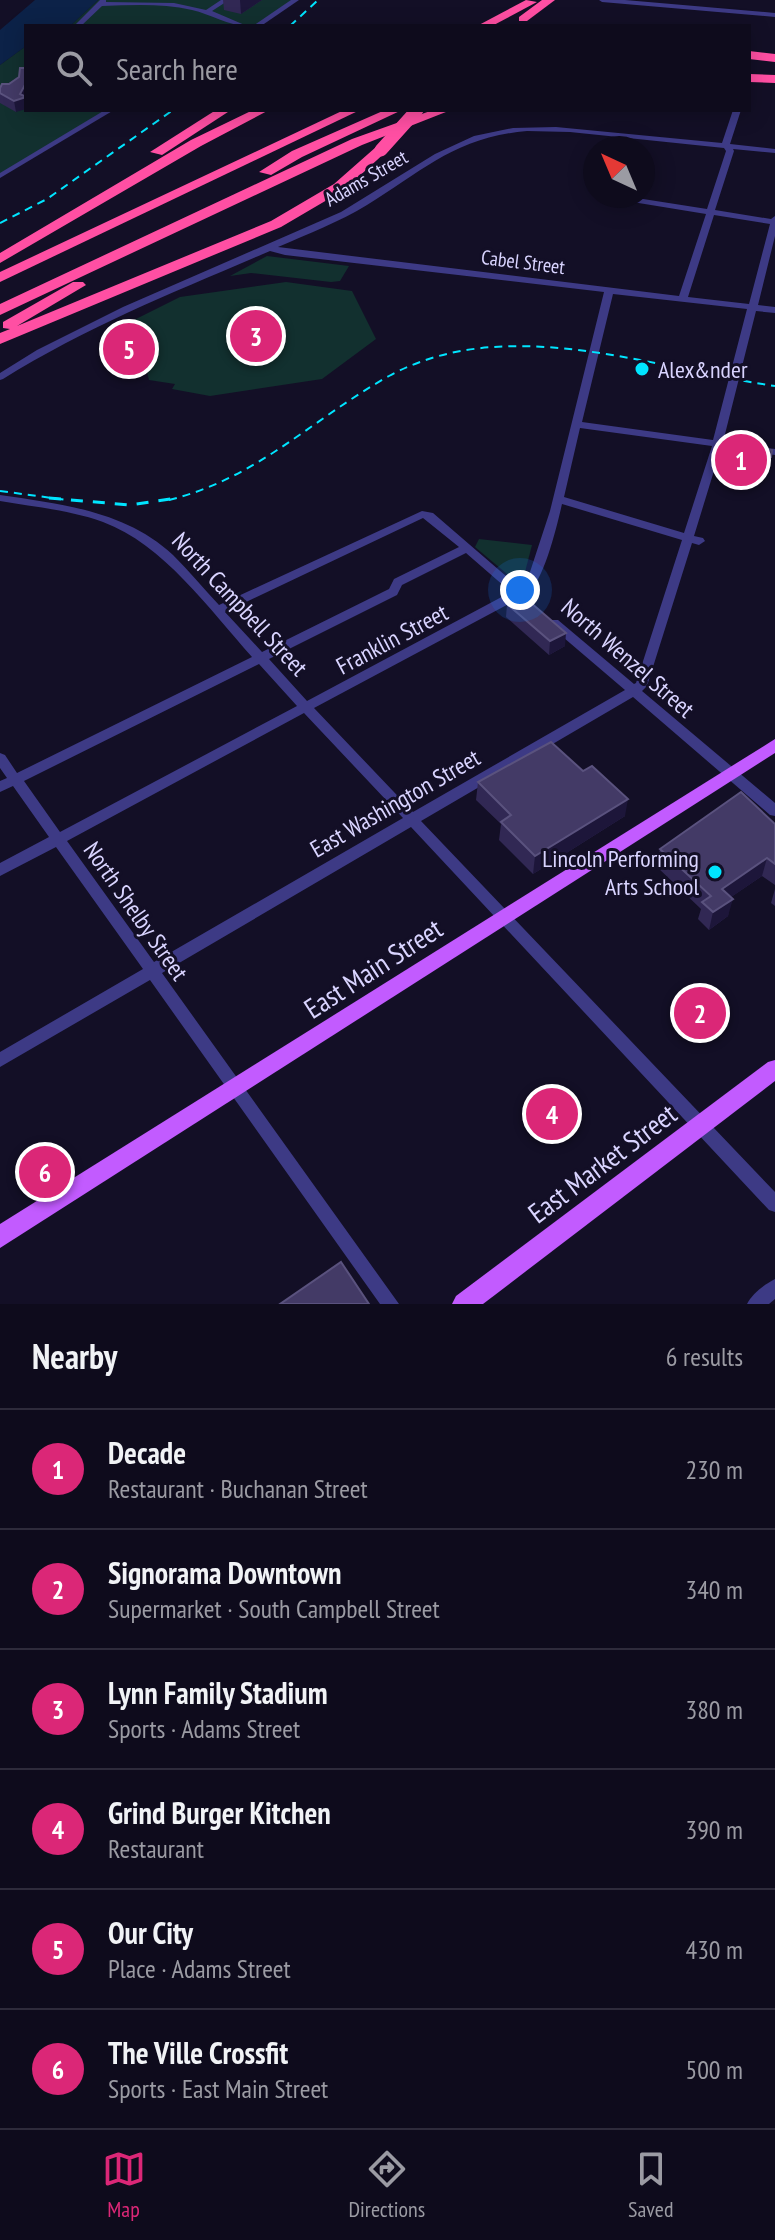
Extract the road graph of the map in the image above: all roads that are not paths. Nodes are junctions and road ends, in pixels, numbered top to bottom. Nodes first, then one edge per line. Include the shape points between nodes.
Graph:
1 (226, 0) edge
2 (296, 0) edge
3 (549, 0) edge
4 (602, 0) edge
5 (533, 1) edge
6 (102, 2) edge
7 (209, 10) junction
8 (775, 15) edge
9 (79, 24) edge
10 (240, 24) edge
11 (259, 24) edge
12 (487, 24) edge
13 (500, 24) edge
14 (516, 24) edge
15 (751, 62) edge
16 (775, 63) edge
17 (751, 76) edge
18 (775, 77) edge
19 (107, 112) edge
20 (222, 112) edge
21 (259, 112) edge
22 (350, 112) edge
23 (391, 112) edge
24 (411, 112) edge
25 (415, 112) edge
26 (440, 112) edge
27 (736, 112) edge
28 (728, 146) junction
29 (775, 151) edge
30 (263, 174) junction
31 (0, 176) edge
32 (250, 192) junction
33 (655, 203) edge
34 (711, 212) junction
35 (775, 221) edge
36 (267, 247) junction
37 (0, 256) edge
38 (178, 266) junction
39 (0, 278) edge
40 (609, 290) junction
41 (0, 299) edge
42 (683, 299) junction
43 (752, 308) junction
44 (0, 310) edge
45 (775, 310) edge
46 (0, 330) edge
47 (0, 345) edge
48 (0, 377) edge
49 (577, 424) junction
50 (717, 444) junction
51 (775, 452) edge
52 (0, 498) edge
53 (558, 499) junction
54 (694, 539) junction
55 (466, 548) junction
56 (525, 598) junction
57 (217, 611) junction
58 (542, 613) edge
59 (261, 658) junction
60 (633, 692) junction
61 (307, 708) junction
62 (775, 745) edge
63 (0, 758) edge
64 (737, 769) junction
65 (16, 780) junction
66 (0, 787) edge
67 (775, 811) edge
68 (414, 820) junction
69 (58, 839) junction
70 (0, 870) edge
71 (505, 917) junction
72 (152, 972) junction
73 (0, 1060) edge
74 (775, 1069) edge
75 (236, 1088) junction
76 (701, 1126) junction
77 (775, 1204) edge
78 (0, 1237) edge
79 (775, 1288) edge
80 (390, 1304) edge
81 (464, 1304) edge
82 (756, 1304) edge

1 - 7 street
2 - 11 street
3 - 14 highway
4 - 8 street
5 - 12 highway
5 - 13 highway
6 - 7 street
6 - 9 street
7 - 10 street
15 - 16 highway
17 - 18 highway
19 - 31 street
20 - 37 highway
21 - 37 highway
22 - 39 highway
23 - 30 highway
24 - 30 highway
25 - 38 highway, bridge via 348,181 304,209
26 - 32 highway via 357,142
27 - 28 street
28 - 29 street, Adams Street
28 - 34 street
28 - 36 street, Adams Street via 564,129 497,132 455,146 357,207
30 - 41 highway
32 - 44 highway
32 - 46 highway
33 - 34 street
34 - 35 street
34 - 42 street
35 - 43 street
36 - 40 street, Cabel Street
36 - 48 street, Adams Street via 75,333
38 - 47 highway
38 - 47 highway
40 - 42 street, Cabel Street
40 - 49 street
42 - 43 street, Cabel Street
43 - 45 street, Cabel Street
43 - 50 street
49 - 50 street
49 - 53 street
50 - 51 street
50 - 54 street
52 - 57 street, North Campbell Street via 113,519 161,550
53 - 54 street
53 - 56 street
54 - 60 street via 641,686
55 - 56 street
55 - 57 street via 425,514
55 - 59 street via 398,582 393,592
56 - 61 street, Franklin Street
57 - 59 street, North Campbell Street
58 - 60 street, North Wenzel Street
59 - 61 street, North Campbell Street
59 - 65 street
60 - 64 street, North Wenzel Street
60 - 68 street, East Washington Street
61 - 68 street, North Campbell Street
61 - 69 street, Franklin Street
62 - 64 main road, East Main Street
63 - 65 street, North Shelby Street
64 - 67 street, North Wenzel Street
64 - 71 main road, East Main Street
65 - 66 street
65 - 69 street, North Shelby Street
68 - 71 street, North Campbell Street
68 - 72 street, East Washington Street
69 - 70 street, Franklin Street
69 - 72 street, North Shelby Street
71 - 75 main road, East Main Street
71 - 76 street, North Campbell Street
72 - 73 street, East Washington Street
72 - 75 street, North Shelby Street
74 - 76 main road, East Market Street
75 - 78 main road, East Main Street
75 - 80 street, North Shelby Street
76 - 77 street, North Campbell Street
76 - 81 main road, East Market Street
79 - 82 street

